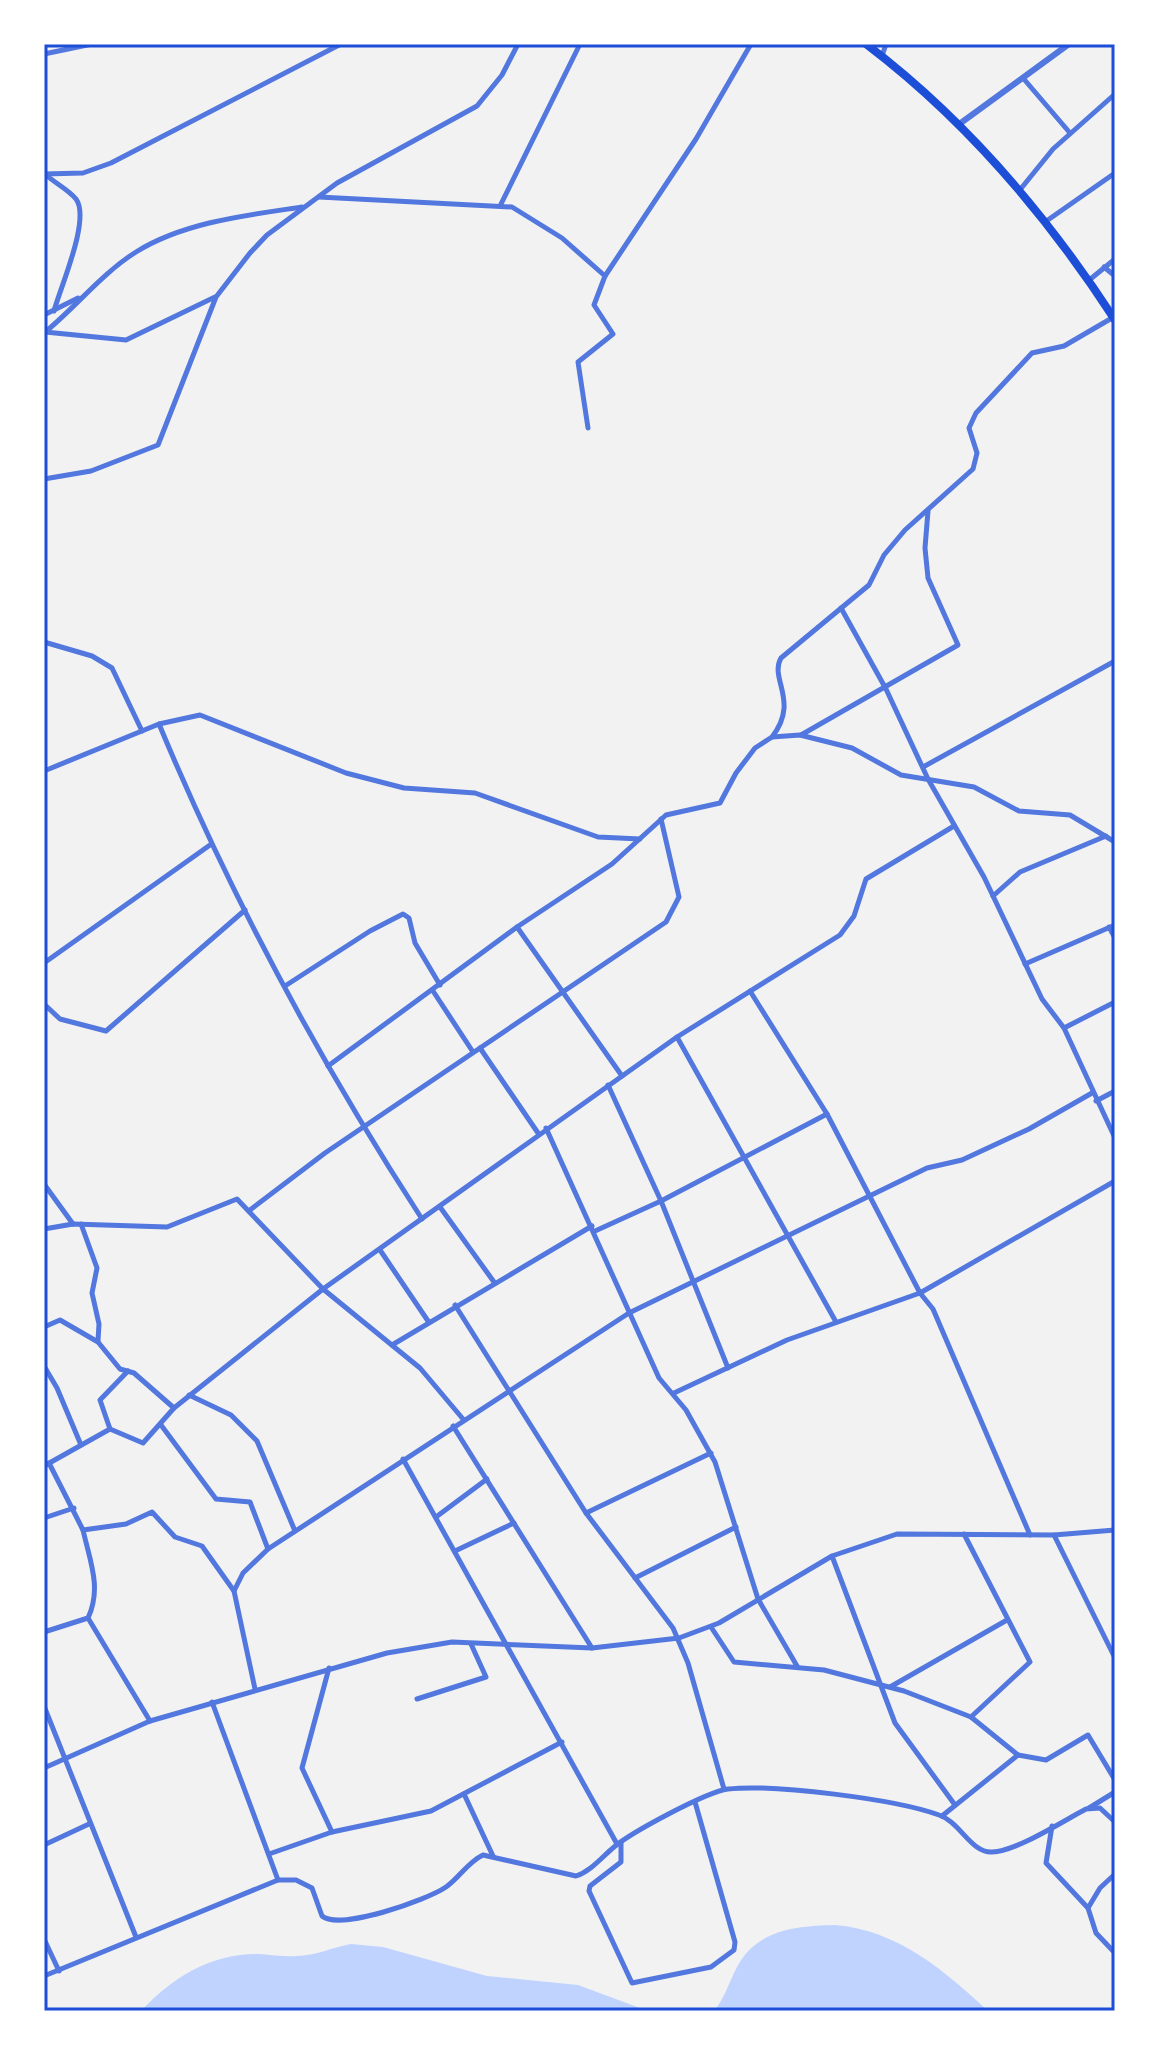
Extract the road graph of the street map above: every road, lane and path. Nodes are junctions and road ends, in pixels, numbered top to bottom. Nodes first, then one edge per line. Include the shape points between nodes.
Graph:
1 (92, 44) edge
2 (341, 44) edge
3 (518, 44) edge
4 (580, 44) edge
5 (751, 44) edge
6 (866, 44) edge
7 (886, 44) edge
8 (1069, 44) edge
9 (44, 54) edge
10 (882, 56) junction
11 (1023, 78) junction
12 (1115, 94) edge
13 (958, 125) junction
14 (1070, 133) junction
15 (1115, 173) edge
16 (44, 174) edge
17 (1019, 191) junction
18 (318, 197) junction
19 (501, 204) junction
20 (303, 207) junction
21 (1045, 222) junction
22 (1115, 259) edge
23 (1104, 267) junction
24 (605, 276) junction
25 (1115, 276) edge
26 (1088, 281) junction
27 (86, 293) junction
28 (216, 297) junction
29 (54, 311) junction
30 (44, 315) edge
31 (1114, 319) edge
32 (45, 333) edge
33 (588, 428) dead end
34 (44, 479) edge
35 (929, 509) junction
36 (841, 608) junction
37 (44, 642) edge
38 (1115, 661) edge
39 (886, 689) junction
40 (159, 724) junction
41 (142, 731) junction
42 (800, 735) junction
43 (772, 737) junction
44 (923, 767) junction
45 (44, 771) edge
46 (928, 779) junction
47 (661, 818) junction
48 (954, 826) junction
49 (1106, 836) junction
50 (641, 839) junction
51 (1115, 842) edge
52 (210, 845) junction
53 (993, 896) junction
54 (245, 910) junction
55 (1112, 926) edge
56 (517, 927) junction
57 (1115, 938) edge
58 (44, 963) edge
59 (1025, 964) junction
60 (440, 985) junction
61 (285, 986) junction
62 (433, 991) junction
63 (565, 991) junction
64 (750, 991) junction
65 (1115, 1002) edge
66 (44, 1004) edge
67 (1064, 1028) junction
68 (677, 1037) junction
69 (480, 1048) junction
70 (473, 1052) junction
71 (328, 1066) junction
72 (622, 1076) junction
73 (608, 1085) junction
74 (1115, 1091) edge
75 (1092, 1093) junction
76 (1096, 1101) junction
77 (827, 1114) junction
78 (362, 1128) junction
79 (546, 1128) junction
80 (538, 1133) junction
81 (1115, 1138) edge
82 (746, 1155) junction
83 (1115, 1181) edge
84 (44, 1184) edge
85 (870, 1195) junction
86 (661, 1201) junction
87 (440, 1207) junction
88 (250, 1210) junction
89 (422, 1219) junction
90 (73, 1224) junction
91 (81, 1224) junction
92 (44, 1229) edge
93 (593, 1229) junction
94 (789, 1234) junction
95 (380, 1250) junction
96 (494, 1282) junction
97 (693, 1285) junction
98 (323, 1289) junction
99 (920, 1293) junction
100 (455, 1305) junction
101 (629, 1313) junction
102 (428, 1321) junction
103 (836, 1322) junction
104 (44, 1327) edge
105 (98, 1342) junction
106 (392, 1345) junction
107 (44, 1366) edge
108 (728, 1368) junction
109 (128, 1371) junction
110 (511, 1389) junction
111 (674, 1393) junction
112 (189, 1395) junction
113 (174, 1408) junction
114 (463, 1419) junction
115 (161, 1425) junction
116 (453, 1426) junction
117 (110, 1429) junction
118 (81, 1445) junction
119 (711, 1453) junction
120 (403, 1459) junction
121 (47, 1465) edge
122 (487, 1479) junction
123 (74, 1508) junction
124 (586, 1513) junction
125 (436, 1517) junction
126 (44, 1518) edge
127 (514, 1523) junction
128 (736, 1527) junction
129 (83, 1530) junction
130 (1115, 1530) edge
131 (295, 1531) junction
132 (964, 1534) junction
133 (1030, 1535) junction
134 (1054, 1535) junction
135 (268, 1549) junction
136 (455, 1551) junction
137 (832, 1556) junction
138 (635, 1578) junction
139 (234, 1591) junction
140 (758, 1599) junction
141 (88, 1618) junction
142 (1007, 1620) junction
143 (711, 1627) junction
144 (44, 1632) edge
145 (679, 1638) junction
146 (471, 1643) junction
147 (509, 1646) junction
148 (592, 1648) junction
149 (1115, 1658) edge
150 (797, 1666) junction
151 (329, 1668) junction
152 (885, 1687) junction
153 (255, 1689) junction
154 (417, 1699) dead end
155 (212, 1702) junction
156 (44, 1706) edge
157 (971, 1717) junction
158 (150, 1721) junction
159 (562, 1742) junction
160 (1018, 1755) junction
161 (64, 1757) junction
162 (44, 1768) edge
163 (1115, 1780) edge
164 (724, 1789) junction
165 (1115, 1792) edge
166 (464, 1794) junction
167 (695, 1802) junction
168 (955, 1805) junction
169 (1086, 1809) junction
170 (942, 1816) junction
171 (1115, 1822) edge
172 (89, 1824) junction
173 (1053, 1826) junction
174 (332, 1832) junction
175 (619, 1843) junction
176 (44, 1845) edge
177 (269, 1854) junction
178 (493, 1856) junction
179 (1115, 1874) edge
180 (278, 1880) junction
181 (1088, 1908) junction
182 (136, 1937) junction
183 (44, 1939) edge
184 (1115, 1953) edge
185 (59, 1971) junction
186 (44, 1976) edge

1 - 9 street
2 - 16 street via 111,163 83,173
3 - 18 street via 477,106
4 - 19 street
5 - 24 street via 696,139
6 - 10 highway
7 - 10 street
8 - 11 street
10 - 13 highway
11 - 13 street
11 - 14 street
12 - 14 street
13 - 17 highway
14 - 17 street
15 - 21 street
16 - 29 street via 75,198 80,209 77,239
17 - 21 highway
18 - 19 street
18 - 20 street
19 - 24 street via 539,221
20 - 27 street via 237,217 158,240
20 - 28 street via 267,235
21 - 26 highway
22 - 23 street
23 - 25 street
23 - 26 street
24 - 33 street via 594,305 613,334 578,362
26 - 31 highway
27 - 29 street
27 - 32 street
28 - 32 street via 126,340
28 - 34 street via 158,445 91,471
29 - 30 street
31 - 35 street via 1064,346 1024,359 971,421 977,453 973,469
35 - 36 street via 884,555 869,585
35 - 39 street via 928,578 958,645
36 - 39 street
36 - 43 street via 778,663 786,705
37 - 41 street via 92,656 112,668
38 - 44 street
39 - 42 street
39 - 44 street
40 - 41 street
40 - 50 street via 200,715 346,773 404,788 475,793 598,837
40 - 52 street
41 - 45 street
42 - 43 street
42 - 46 street via 852,748 901,775
43 - 47 street via 755,748 720,803
44 - 46 street
46 - 48 street
46 - 49 street via 974,787 1019,811 1070,815
47 - 50 street
47 - 63 street via 677,884 675,908 635,946
48 - 53 street
48 - 64 street via 866,879 854,916 840,935
49 - 51 street
49 - 53 street via 1020,872
50 - 56 street
52 - 54 street
52 - 58 street
53 - 59 street
54 - 61 street
54 - 66 street via 106,1031 60,1019
55 - 57 street
55 - 59 street
56 - 60 street
56 - 63 street
59 - 67 street
60 - 61 street via 403,914
60 - 62 street
61 - 71 street
62 - 70 street
62 - 71 street
63 - 69 street
63 - 72 street
64 - 68 street
64 - 77 street
65 - 67 street
67 - 75 street
68 - 72 street
68 - 82 street
69 - 70 street
69 - 80 street
70 - 78 street
71 - 78 street
72 - 73 street
73 - 79 street
73 - 86 street
74 - 76 street
75 - 76 street
75 - 85 street via 970,1157 927,1168
76 - 81 street
77 - 82 street
77 - 85 street
78 - 88 street
78 - 89 street
79 - 80 street
79 - 93 street
80 - 87 street
82 - 86 street
82 - 94 street
83 - 99 street
84 - 90 street
85 - 94 street
85 - 99 street
86 - 93 street
86 - 97 street
87 - 89 street
87 - 96 street
88 - 91 street via 237,1199 167,1227
88 - 98 street
89 - 95 street
90 - 91 street
90 - 92 street
91 - 105 street via 97,1268 92,1293
93 - 96 street
93 - 101 street
94 - 97 street
94 - 103 street
95 - 98 street
95 - 102 street
96 - 100 street
97 - 101 street
97 - 108 street
98 - 106 street
98 - 112 street
99 - 103 street
99 - 133 street via 939,1322
100 - 102 street
100 - 110 street
101 - 110 street
101 - 111 street via 659,1378
102 - 106 street
103 - 108 street
104 - 105 street via 60,1320
105 - 109 street via 120,1369
106 - 114 street via 439,1387
107 - 118 street
108 - 111 street
109 - 113 street
109 - 117 street via 100,1400
110 - 114 street
110 - 124 street
111 - 119 street
112 - 113 street
112 - 131 street via 231,1415 257,1441
113 - 115 street
114 - 116 street
115 - 117 street via 143,1443
115 - 135 street via 216,1499 250,1502
116 - 120 street
116 - 122 street
117 - 118 street
118 - 121 street
119 - 124 street
119 - 128 street
120 - 125 street
120 - 131 street
121 - 123 street
122 - 125 street
122 - 127 street
123 - 126 street
123 - 129 street
124 - 138 street
125 - 136 street
127 - 136 street
127 - 148 street
128 - 138 street
128 - 140 street
129 - 139 street via 126,1524 152,1512 175,1537 202,1546
129 - 141 street via 97,1591
130 - 134 street
131 - 135 street
132 - 133 street
132 - 137 street via 897,1534
132 - 142 street
133 - 134 street
134 - 149 street
135 - 139 street via 243,1573
136 - 147 street
137 - 140 street
137 - 152 street
138 - 145 street
139 - 153 street
140 - 143 street
140 - 150 street
141 - 144 street
141 - 158 street
142 - 152 street
142 - 157 street via 1030,1662
143 - 145 street
143 - 150 street via 734,1662
145 - 148 street
145 - 164 street
146 - 147 street
146 - 151 street via 436,1643
146 - 154 street via 486,1677
147 - 148 street
147 - 159 street
150 - 152 street
151 - 153 street
151 - 174 street via 302,1768
152 - 157 street
152 - 168 street via 905,1740
153 - 155 street
155 - 158 street
155 - 177 street
156 - 161 street
157 - 160 street
158 - 161 street
159 - 166 street
159 - 175 street
160 - 163 street via 1046,1760 1088,1735
160 - 168 street
161 - 162 street
161 - 172 street
164 - 167 street
164 - 170 street via 857,1799
165 - 169 street
166 - 174 street via 425,1813
166 - 178 street
167 - 175 street
167 - 175 street via 735,1942 721,1962 632,1983 589,1891 621,1862
168 - 170 street
169 - 171 street via 1100,1808
169 - 173 street
170 - 173 street via 985,1852 1006,1849
172 - 176 street
172 - 182 street
173 - 181 street via 1046,1863
174 - 177 street
175 - 178 street via 576,1876
177 - 180 street
178 - 180 street via 478,1857 447,1886 420,1900 335,1921 322,1916 312,1888 296,1880
179 - 181 street
180 - 182 street
181 - 184 street via 1096,1933
182 - 185 street
183 - 185 street
185 - 186 street

